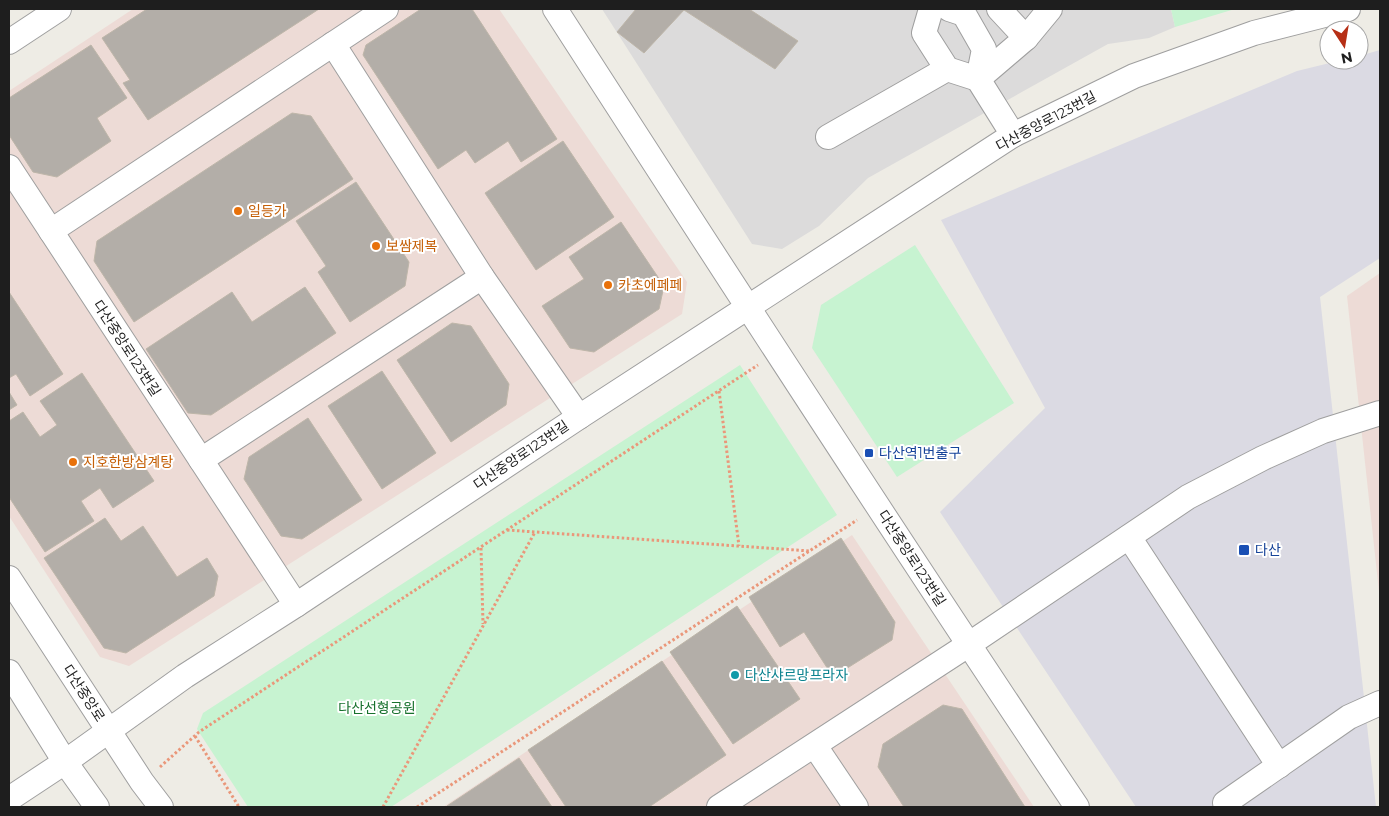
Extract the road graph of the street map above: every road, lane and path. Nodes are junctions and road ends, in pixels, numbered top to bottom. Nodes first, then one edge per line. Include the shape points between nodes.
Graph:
1 (59, 9) edge
2 (386, 9) edge
3 (555, 9) edge
4 (931, 9) edge
5 (949, 9) edge
6 (999, 9) edge
7 (1050, 9) edge
8 (1348, 9) edge
9 (1026, 38) junction
10 (9, 42) edge
11 (333, 44) junction
12 (947, 69) junction
13 (978, 79) junction
14 (1013, 135) junction
15 (828, 137) dead end
16 (9, 167) edge
17 (50, 231) junction
18 (482, 277) junction
19 (748, 307) junction
20 (777, 352) junction
21 (719, 391) junction
22 (1380, 412) edge
23 (579, 417) junction
24 (200, 460) junction
25 (879, 506) junction
26 (507, 530) junction
27 (535, 532) junction
28 (1128, 536) junction
29 (739, 546) junction
30 (481, 547) junction
31 (810, 551) junction
32 (9, 578) edge
33 (296, 605) junction
34 (483, 625) junction
35 (968, 645) junction
36 (9, 672) edge
37 (1380, 703) edge
38 (109, 730) junction
39 (195, 736) junction
40 (815, 746) junction
41 (65, 762) junction
42 (1279, 766) junction
43 (142, 782) junction
44 (9, 799) edge
45 (1224, 803) dead end
46 (97, 807) edge
47 (161, 807) edge
48 (239, 807) edge
49 (383, 807) edge
50 (419, 807) edge
51 (719, 807) edge
52 (856, 807) edge
53 (1077, 807) edge

1 - 10 street
2 - 11 street
3 - 19 street, 다산중앙로123번길
4 - 12 street via 924,33
5 - 13 street via 964,14 984,49
6 - 9 street
7 - 9 street
8 - 14 street, 다산중앙로123번길 via 1254,33 1134,76
9 - 13 street
11 - 17 street
11 - 18 street
12 - 13 street
12 - 15 street
13 - 14 street
14 - 19 street, 다산중앙로123번길
16 - 17 street, 다산중앙로123번길
17 - 24 street, 다산중앙로123번길
18 - 23 street
18 - 24 street
19 - 20 street, 다산중앙로123번길
19 - 23 street, 다산중앙로123번길
20 - 21 path
20 - 25 street, 다산중앙로123번길
21 - 26 path
21 - 29 path
22 - 28 street via 1323,431 1263,458 1188,496
23 - 33 street, 다산중앙로123번길
24 - 33 street, 다산중앙로123번길
25 - 31 path
25 - 35 street, 다산중앙로123번길
26 - 27 path
26 - 30 path
27 - 29 path
27 - 34 path
28 - 35 street
28 - 42 street
29 - 31 path
30 - 34 path
30 - 39 path
31 - 50 path
32 - 38 street, 다산중앙로
33 - 38 street, 다산중앙로123번길 via 185,676
34 - 49 path
35 - 40 street
35 - 53 street, 다산중앙로123번길
36 - 41 street
37 - 42 street via 1349,717
38 - 41 street, 다산중앙로123번길
38 - 43 street, 다산중앙로
39 - 43 path
39 - 48 path
40 - 51 street
40 - 52 street
41 - 44 street, 다산중앙로123번길
41 - 46 street
42 - 45 street
43 - 47 street, 다산중앙로

